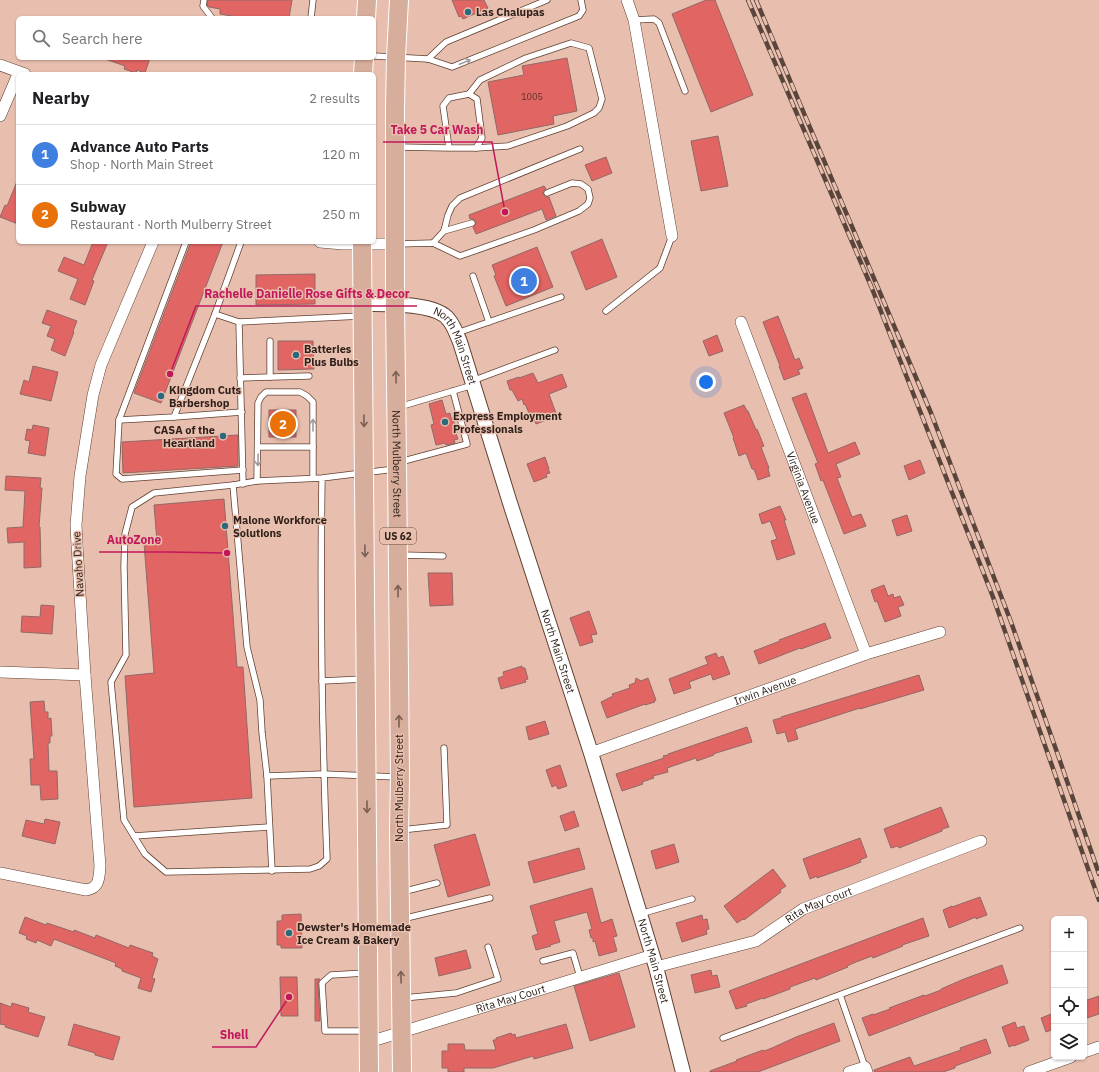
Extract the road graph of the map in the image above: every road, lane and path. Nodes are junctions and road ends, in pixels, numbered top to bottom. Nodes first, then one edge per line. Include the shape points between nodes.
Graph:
1 (204, 0) edge
2 (313, 0) edge
3 (367, 0) edge
4 (399, 0) edge
5 (547, 0) edge
6 (582, 0) edge
7 (627, 0) edge
8 (210, 16) edge
9 (311, 16) edge
10 (366, 16) edge
11 (634, 20) junction
12 (376, 56) edge
13 (396, 57) junction
14 (428, 59) junction
15 (364, 60) edge
16 (0, 65) edge
17 (19, 72) edge
18 (363, 72) edge
19 (16, 85) edge
20 (685, 90) dead end
21 (469, 94) junction
22 (0, 116) edge
23 (395, 147) junction
24 (449, 148) junction
25 (476, 148) junction
26 (580, 149) dead end
27 (547, 192) dead end
28 (472, 223) dead end
29 (444, 231) junction
30 (672, 236) joint
31 (376, 243) edge
32 (433, 243) junction
33 (152, 244) edge
34 (185, 244) edge
35 (240, 244) edge
36 (362, 244) edge
37 (395, 244) junction
38 (473, 276) dead end
39 (561, 297) dead end
40 (395, 305) junction
41 (363, 310) junction
42 (606, 311) dead end
43 (215, 314) junction
44 (239, 322) junction
45 (488, 322) junction
46 (741, 322) dead end
47 (456, 333) junction
48 (270, 341) dead end
49 (555, 350) dead end
50 (309, 376) dead end
51 (270, 377) junction
52 (240, 378) junction
53 (473, 383) junction
54 (453, 391) junction
55 (396, 408) junction
56 (242, 412) junction
57 (174, 417) junction
58 (119, 420) junction
59 (258, 447) junction
60 (313, 447) junction
61 (397, 466) junction
62 (243, 470) junction
63 (364, 472) junction
64 (312, 478) junction
65 (322, 478) junction
66 (257, 481) junction
67 (243, 484) junction
68 (233, 485) junction
69 (398, 555) junction
70 (443, 556) dead end
71 (940, 632) dead end
72 (866, 654) junction
73 (0, 672) edge
74 (85, 675) junction
75 (366, 679) junction
76 (322, 681) junction
77 (444, 748) dead end
78 (591, 753) junction
79 (324, 774) junction
80 (367, 775) junction
81 (267, 776) junction
82 (400, 777) junction
83 (269, 827) junction
84 (399, 830) junction
85 (134, 836) junction
86 (981, 841) dead end
87 (272, 870) junction
88 (0, 873) edge
89 (437, 883) dead end
90 (400, 892) junction
91 (490, 898) dead end
92 (692, 900) dead end
93 (640, 914) junction
94 (400, 919) junction
95 (1020, 928) dead end
96 (488, 947) dead end
97 (543, 961) dead end
98 (654, 961) junction
99 (369, 973) junction
100 (580, 977) junction
101 (840, 995) junction
102 (401, 998) junction
103 (402, 1033) junction
104 (369, 1037) junction
105 (723, 1038) dead end
106 (1099, 1047) edge
107 (1087, 1051) edge
108 (1063, 1060) edge
109 (866, 1069) edge
110 (369, 1072) edge
111 (402, 1072) edge
112 (683, 1072) edge
113 (849, 1072) edge
114 (1029, 1072) edge

1 - 8 lane via 203,6
2 - 9 lane
3 - 10 main road
4 - 13 main road, North Mulberry Street / US 62
5 - 14 lane via 446,42
14 -> 6 lane via 452,67 579,16 583,10
7 - 11 street
11 - 20 lane via 654,19 659,23
11 - 30 street
12 - 13 lane
13 - 14 lane
13 - 23 main road, North Mulberry Street / US 62
15 - 18 main road
16 - 17 street
19 - 22 street
21 - 24 lane via 449,98 443,106
21 - 25 lane via 476,99 482,138
21 - 25 lane via 480,80 526,58 571,44 589,48 602,99 594,113 567,126 508,146
23 - 24 lane
23 - 37 main road, North Mulberry Street / US 62
24 - 25 lane
26 - 29 lane via 460,198 452,206
27 - 32 lane via 572,183 581,184 588,189 590,198 588,204 579,211 460,256
28 - 29 lane
29 - 32 lane
30 - 42 lane via 660,268
31 - 37 street
32 - 37 lane
33 - 74 street, Navaho Drive via 102,365 93,395 80,476 76,525
34 - 58 lane
35 - 43 lane
36 - 41 main road, US 62
37 - 40 main road, North Mulberry Street / US 62
38 - 45 lane
39 - 45 lane
40 - 41 street, North Main Street
40 - 47 street, North Main Street via 440,312 449,319
55 -> 40 main road, North Mulberry Street / US 62
41 - 44 lane
41 -> 63 main road, US 62
43 - 44 lane
43 - 57 lane
44 - 52 lane
45 - 47 lane
46 - 72 street, Virginia Avenue
47 - 53 street, North Main Street
48 - 51 lane
49 - 53 lane
50 - 51 lane
51 - 52 lane
52 - 56 lane
53 - 54 lane
53 - 78 street, North Main Street
54 - 55 lane
54 - 61 lane via 467,444
55 - 61 main road, North Mulberry Street / US 62
56 - 57 lane
56 - 62 lane
57 - 58 lane
58 - 62 lane via 116,474 122,479
59 - 60 lane
60 -> 59 lane via 313,402 300,392 266,392 261,397 258,403
59 -> 66 lane
60 - 64 lane
61 - 63 lane
61 - 69 main road, North Mulberry Street / US 62
62 - 67 lane
63 - 65 lane
63 -> 75 main road, US 62
64 - 65 lane
64 - 66 lane
65 - 76 lane
66 - 67 lane
67 - 68 lane
68 - 81 lane via 247,647 260,700
68 - 85 lane via 154,493 132,507 125,534 126,655 111,682 124,820
69 - 70 lane
82 -> 69 main road, North Mulberry Street / US 62
71 - 72 street, Irwin Avenue
72 - 78 street, Irwin Avenue
73 - 74 street
74 - 88 street, Navaho Drive via 99,879 92,889 86,890
75 - 76 lane
75 - 80 main road, US 62
76 - 79 lane
77 - 84 lane via 447,825
78 - 93 street, North Main Street
79 - 80 lane
79 - 81 lane
79 - 87 lane via 327,859 320,866 310,869
80 - 82 lane
80 -> 99 main road, US 62
81 - 83 lane
82 - 84 main road, North Mulberry Street / US 62
83 - 85 lane
83 - 87 lane
84 - 90 main road, North Mulberry Street / US 62
85 - 87 lane via 145,854 166,872
86 - 98 street, Rita May Court via 803,909 756,941
89 - 90 lane
90 - 94 main road, North Mulberry Street / US 62
91 - 94 lane
92 - 93 lane
93 - 98 street, North Main Street
102 -> 94 main road, North Mulberry Street / US 62
95 - 101 lane
96 - 102 lane via 498,979 456,992
97 - 100 lane via 573,953
98 - 100 street, Rita May Court
98 - 112 street, North Main Street
99 - 104 main road, US 62
99 - 104 lane via 331,975 322,984 325,1031
100 - 103 street, Rita May Court
101 - 105 lane
101 - 109 lane
102 - 103 main road, North Mulberry Street / US 62
103 - 104 street, Rita May Court
103 - 111 main road, North Mulberry Street / US 62
104 - 110 main road, US 62
106 - 107 street
108 - 114 street
109 - 113 street

